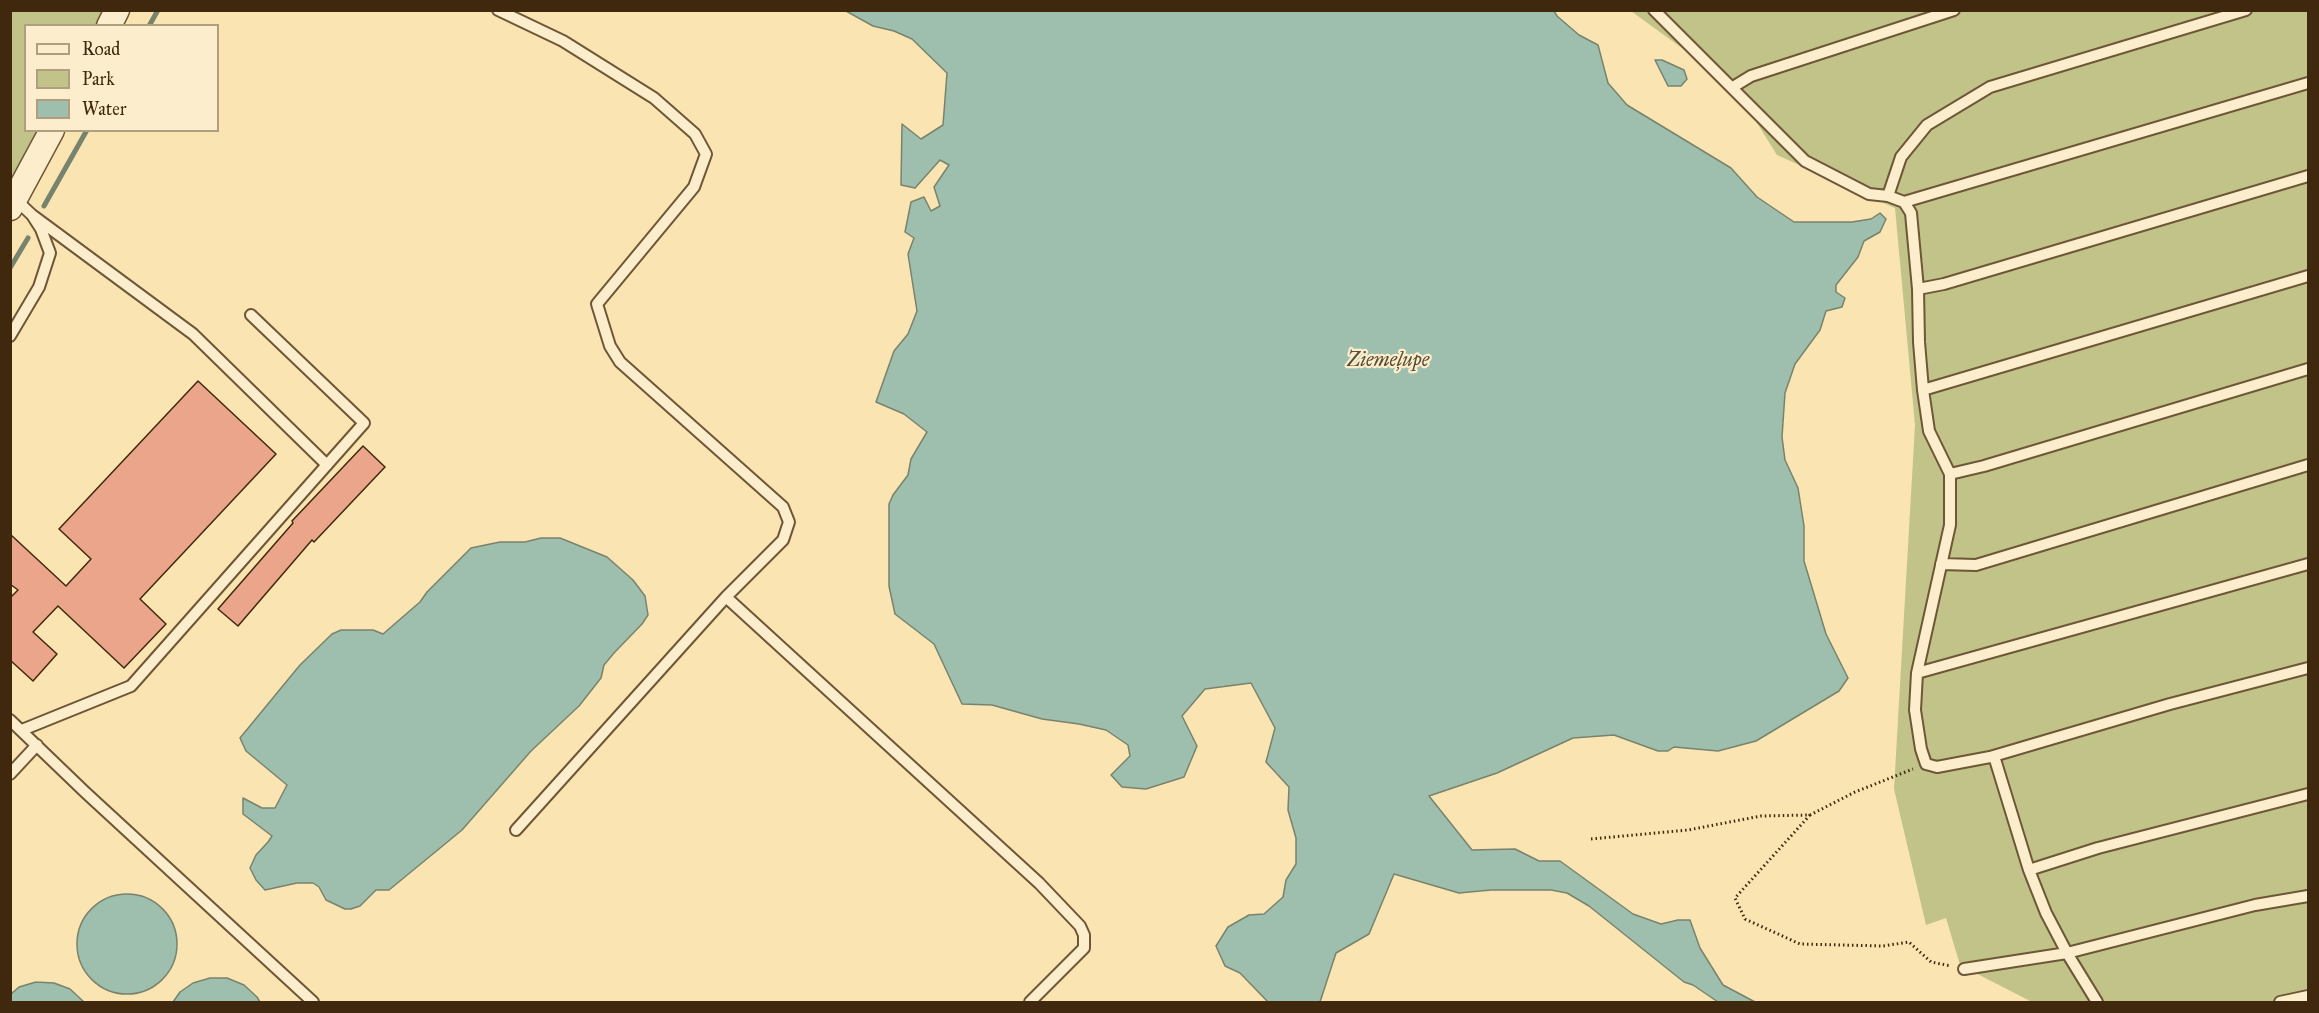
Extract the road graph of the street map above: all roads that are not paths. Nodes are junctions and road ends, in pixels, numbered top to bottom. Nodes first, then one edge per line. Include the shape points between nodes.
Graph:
1 (117, 10) edge
2 (498, 10) edge
3 (1954, 10) edge
4 (2246, 10) edge
5 (1659, 12) edge
6 (110, 24) edge
7 (2308, 83) edge
8 (1733, 87) junction
9 (51, 132) edge
10 (2308, 176) edge
11 (1888, 196) junction
12 (1904, 202) junction
13 (19, 207) edge
14 (2308, 276) edge
15 (1918, 289) junction
16 (251, 315) dead end
17 (10, 336) edge
18 (2308, 369) edge
19 (1923, 390) junction
20 (327, 465) junction
21 (2308, 465) edge
22 (1950, 474) junction
23 (1941, 564) junction
24 (2308, 564) edge
25 (726, 597) junction
26 (2308, 668) edge
27 (1917, 673) junction
28 (10, 720) edge
29 (22, 730) junction
30 (37, 746) junction
31 (1994, 756) junction
32 (10, 774) edge
33 (2308, 794) edge
34 (516, 830) dead end
35 (2029, 870) junction
36 (2308, 896) edge
37 (2067, 953) junction
38 (1964, 969) road end
39 (2308, 996) edge
40 (313, 1002) edge
41 (1030, 1002) edge
42 (2097, 1002) edge
43 (2280, 1002) edge

1 - 6 street
2 - 25 lane via 563,41 654,98 695,134 706,154 694,187 597,304 610,346 620,362 783,507 789,522 783,540
3 - 8 lane via 1751,76
4 - 11 lane via 1990,87 1927,125 1900,156
5 - 8 lane
7 - 12 lane
8 - 11 lane via 1805,161 1869,194
9 - 13 street
10 - 15 lane
11 - 12 lane
12 - 15 lane via 1911,213
13 - 17 lane via 41,229 50,253 39,287
13 - 20 lane via 193,334
14 - 19 lane
15 - 19 lane
16 - 20 lane via 364,423
18 - 22 lane
19 - 22 lane via 1929,431
20 - 29 lane via 131,686
21 - 23 lane via 1976,565
22 - 23 lane via 1950,525
23 - 27 lane
24 - 27 lane
25 - 34 lane
25 - 41 lane via 1039,883 1080,926 1084,948
26 - 31 lane
27 - 31 lane via 1916,710 1926,764 1937,767
28 - 29 lane
29 - 30 lane
30 - 32 lane
30 - 40 lane
31 - 35 lane
33 - 35 lane via 2098,848
35 - 37 lane
36 - 37 lane via 2255,905
37 - 38 lane
37 - 42 lane
39 - 43 lane

